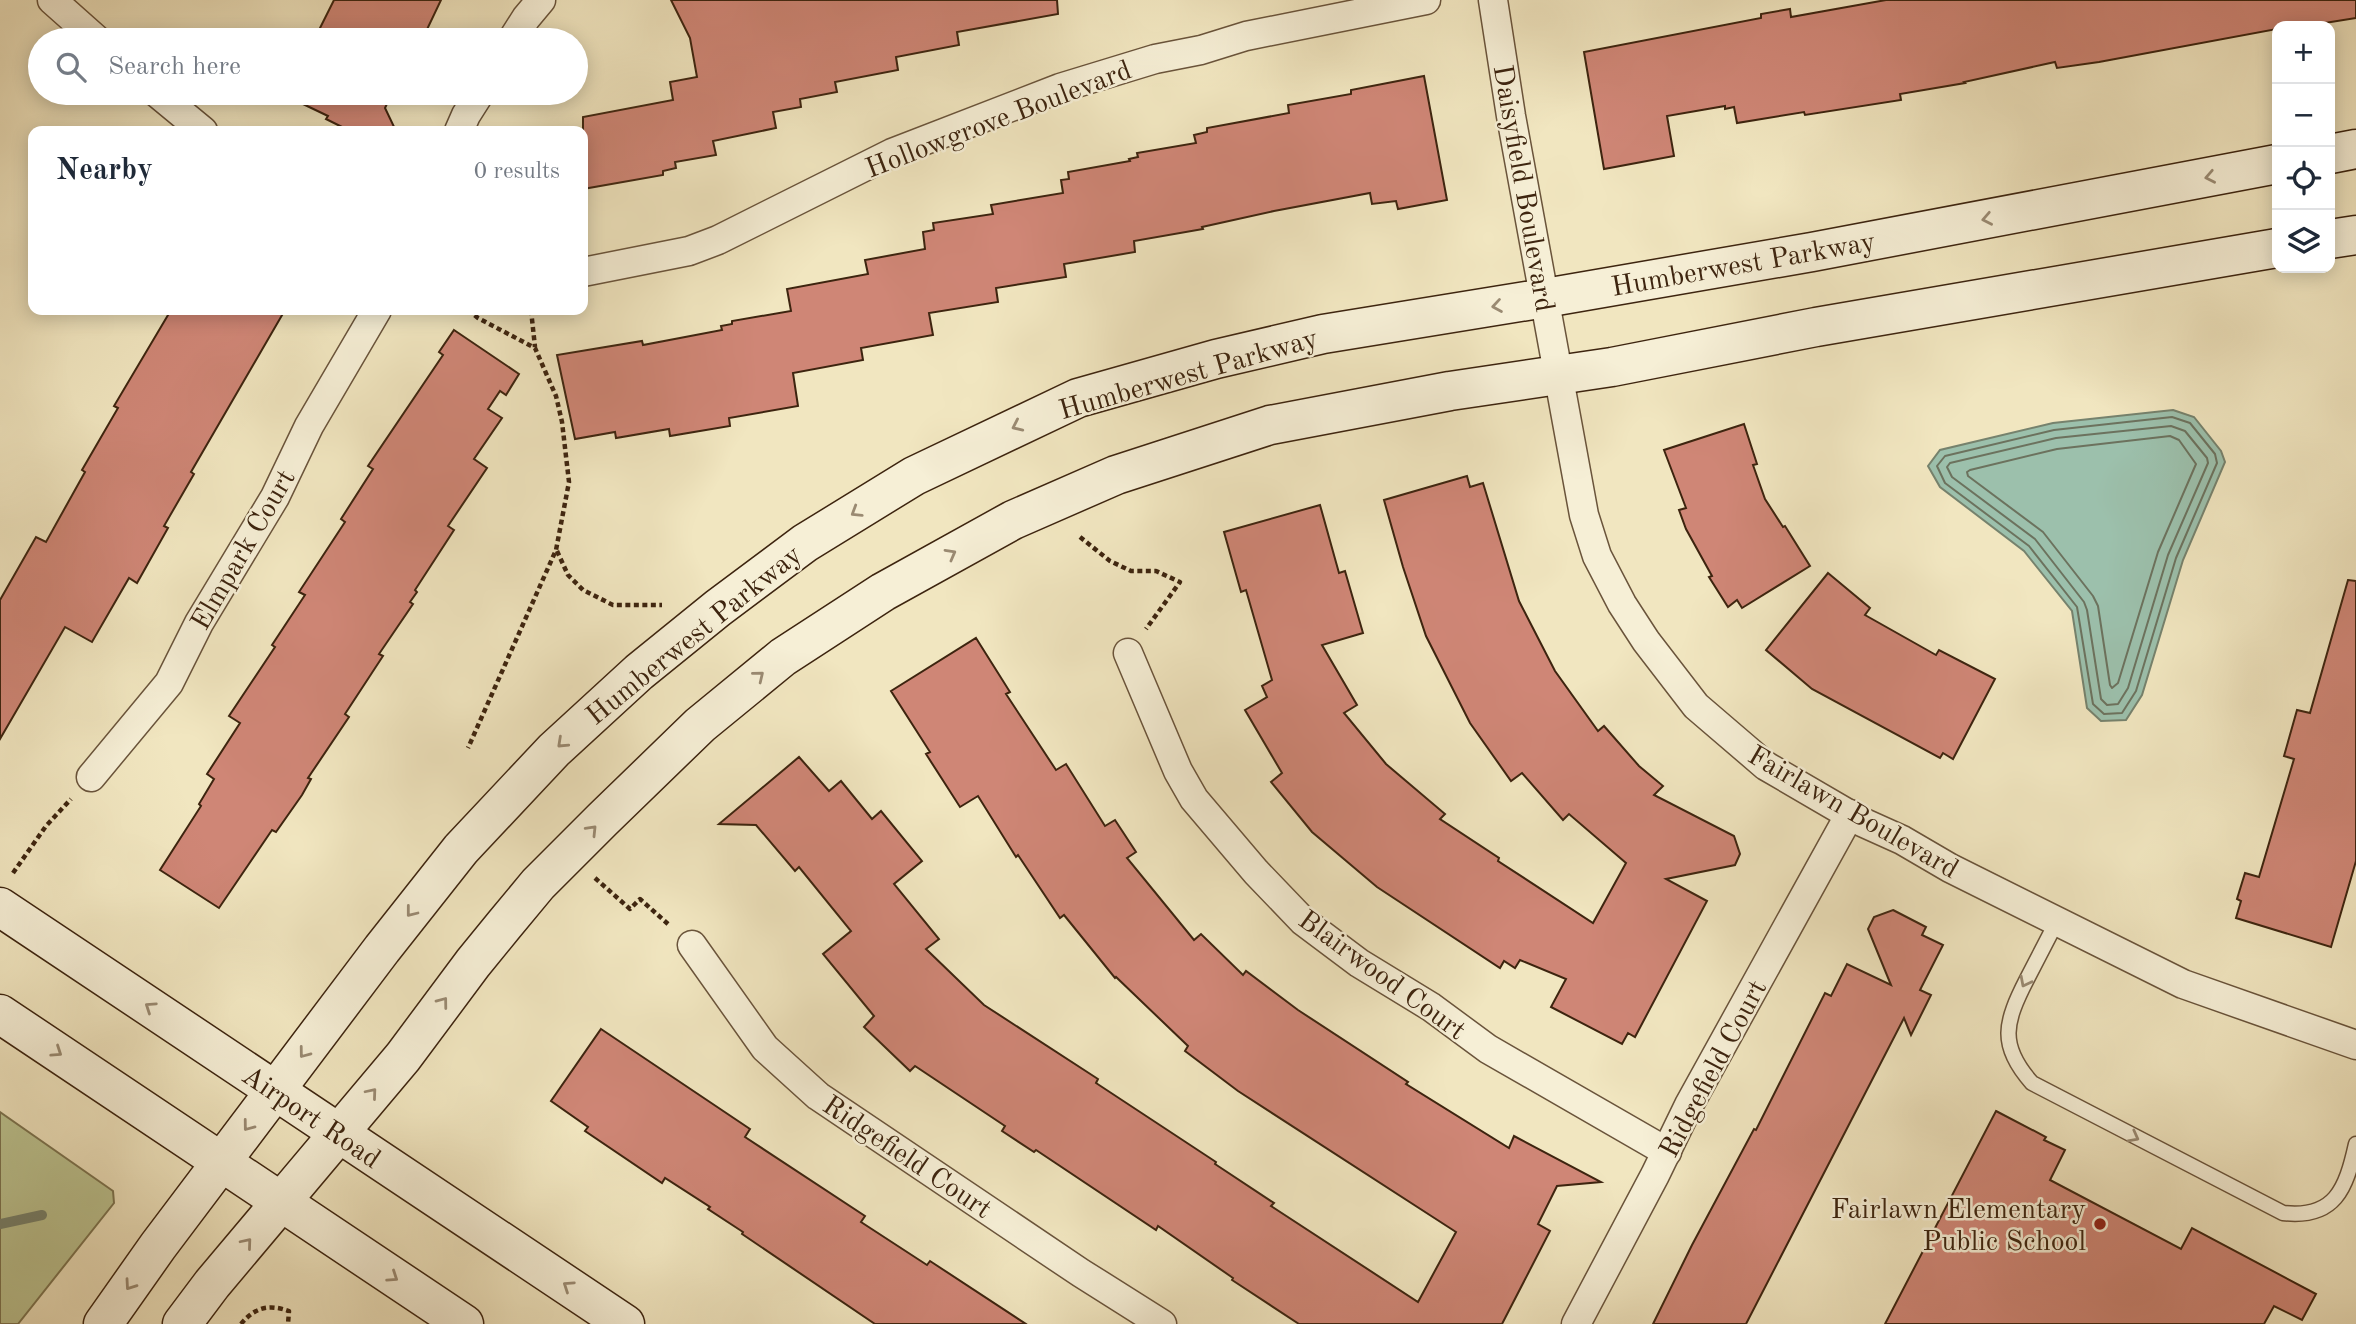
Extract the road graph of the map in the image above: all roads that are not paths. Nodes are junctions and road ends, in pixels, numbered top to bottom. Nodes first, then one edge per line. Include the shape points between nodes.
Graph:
1 (52, 0) edge
2 (541, 0) edge
3 (1426, 0) edge
4 (1493, 0) edge
5 (84, 28) edge
6 (520, 28) edge
7 (172, 105) edge
8 (472, 105) edge
9 (197, 126) edge
10 (461, 126) edge
11 (2356, 149) edge
12 (2335, 153) edge
13 (2272, 165) edge
14 (2356, 235) edge
15 (2335, 238) edge
16 (2272, 249) edge
17 (588, 271) edge
18 (1545, 298) junction
19 (374, 315) edge
20 (1558, 376) junction
21 (1128, 653) road end
22 (91, 777) road end
23 (1850, 814) junction
24 (7, 890) edge
25 (2057, 921) junction
26 (692, 946) road end
27 (0, 1014) edge
28 (2356, 1045) edge
29 (275, 1091) junction
30 (338, 1134) junction
31 (2356, 1144) edge
32 (1667, 1152) junction
33 (222, 1162) junction
34 (281, 1202) junction
35 (103, 1324) edge
36 (181, 1324) edge
37 (464, 1324) edge
38 (625, 1324) edge
39 (1162, 1324) edge
40 (1576, 1324) edge

1 - 5 street
2 - 6 street
3 - 17 street, Hollowgrove Boulevard via 1246,36 1060,88 892,153 718,240 689,251
4 - 18 street, Daisyfield Boulevard
7 - 9 street
8 - 10 street
11 - 12 main road
13 -> 18 main road, Humberwest Parkway
14 - 15 main road
16 - 20 main road
18 - 20 street, Daisyfield Boulevard
18 -> 29 main road, Humberwest Parkway via 1324,334 1078,398 914,476 805,543 639,672 554,750 461,849
19 - 22 street, Elmpark Court via 169,683
20 - 23 street, Fairlawn Boulevard via 1594,546 1646,641 1696,706 1734,741 1766,766
30 -> 20 main road via 538,884 603,818 700,725 783,657 883,592 1013,520 1105,480 1270,425
21 - 32 street, Blairwood Court via 1194,799 1303,921 1488,1049
23 - 25 street, Fairlawn Boulevard
23 - 32 street, Ridgefield Court
29 -> 24 main road, Airport Road
25 - 28 street, Fairlawn Boulevard via 2183,984
25 -> 31 lane via 2011,1009 2010,1050 2032,1083 2283,1213 2300,1215 2332,1202 2343,1189
26 - 39 street, Ridgefield Court via 765,1048 818,1096
27 -> 33 main road
29 - 30 main road, Airport Road
29 -> 33 main road, Humberwest Parkway
30 - 34 main road
38 -> 30 main road, Airport Road
32 - 40 street, Ridgefield Court
33 - 34 main road
33 -> 35 main road, Humberwest Parkway
36 -> 34 main road
34 -> 37 main road

